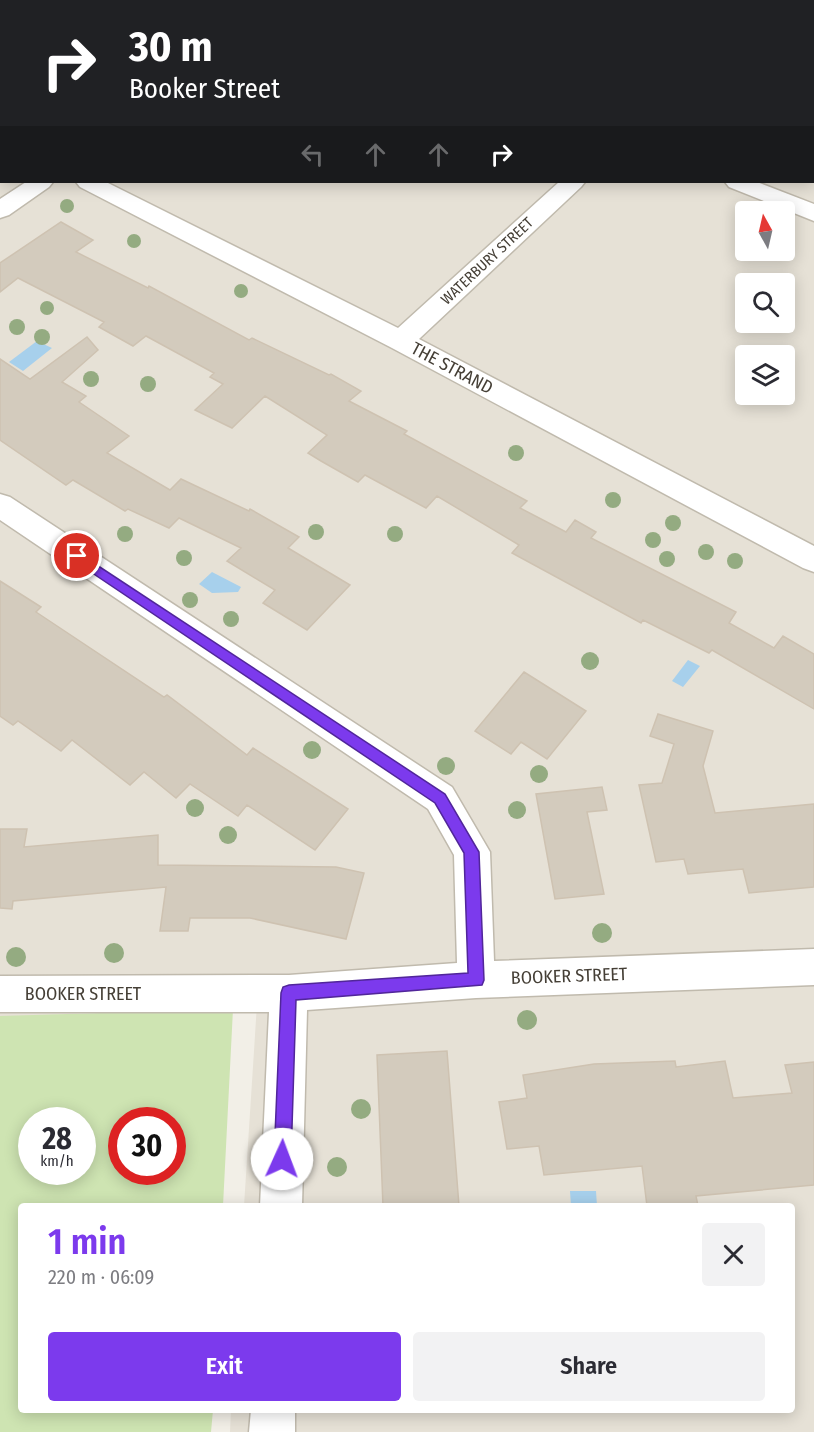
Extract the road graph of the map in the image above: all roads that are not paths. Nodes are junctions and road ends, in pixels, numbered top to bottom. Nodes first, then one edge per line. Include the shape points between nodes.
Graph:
1 (40, 183) edge
2 (90, 183) edge
3 (572, 183) edge
4 (739, 183) edge
5 (0, 210) edge
6 (814, 213) edge
7 (401, 341) junction
8 (0, 505) edge
9 (814, 560) edge
10 (814, 967) edge
11 (476, 980) junction
12 (289, 993) junction
13 (0, 994) edge
14 (281, 1203) edge
15 (273, 1413) edge
16 (272, 1432) edge

1 - 5 street
2 - 7 street, THE STRAND
3 - 7 street, WATERBURY STREET
4 - 6 street
7 - 9 street, THE STRAND
8 - 11 street via 440,798 472,852
10 - 11 street, BOOKER STREET
11 - 12 street, BOOKER STREET
12 - 13 street, BOOKER STREET
12 - 14 street
15 - 16 street

